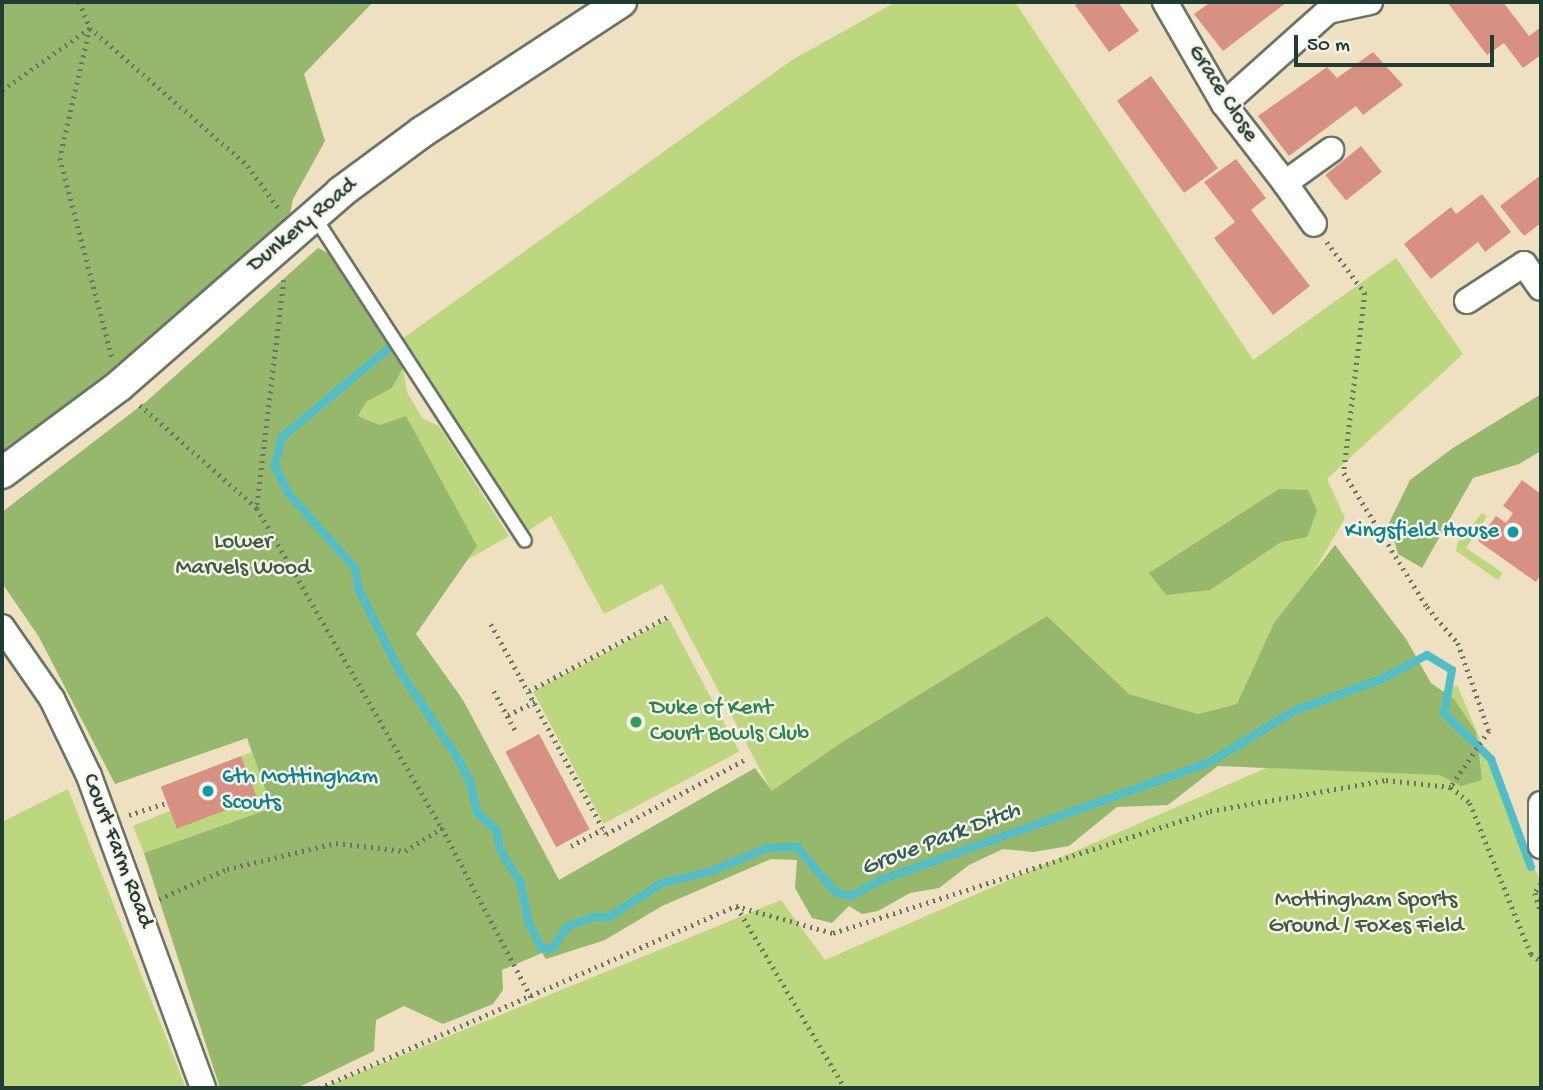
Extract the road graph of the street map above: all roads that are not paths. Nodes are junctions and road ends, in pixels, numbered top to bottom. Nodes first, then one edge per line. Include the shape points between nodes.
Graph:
1 (621, 2) edge
2 (1166, 2) edge
3 (1370, 2) edge
4 (1224, 104) junction
5 (1331, 150) dead end
6 (1285, 183) junction
7 (304, 224) junction
8 (1314, 224) road end
9 (1541, 288) edge
10 (1467, 301) dead end
11 (2, 473) edge
12 (525, 541) dead end
13 (2, 627) edge
14 (1541, 804) edge
15 (1541, 846) edge
16 (203, 1088) edge

1 - 7 street, Dunkery Road via 422,132
2 - 4 street, Grace Close
3 - 4 street via 1328,12
4 - 6 street, Grace Close
5 - 6 street
6 - 8 street, Grace Close
7 - 11 street, Dunkery Road via 119,386
7 - 12 lane
9 - 10 street via 1524,264
13 - 16 street, Court Farm Road via 52,699 89,776
14 - 15 street

